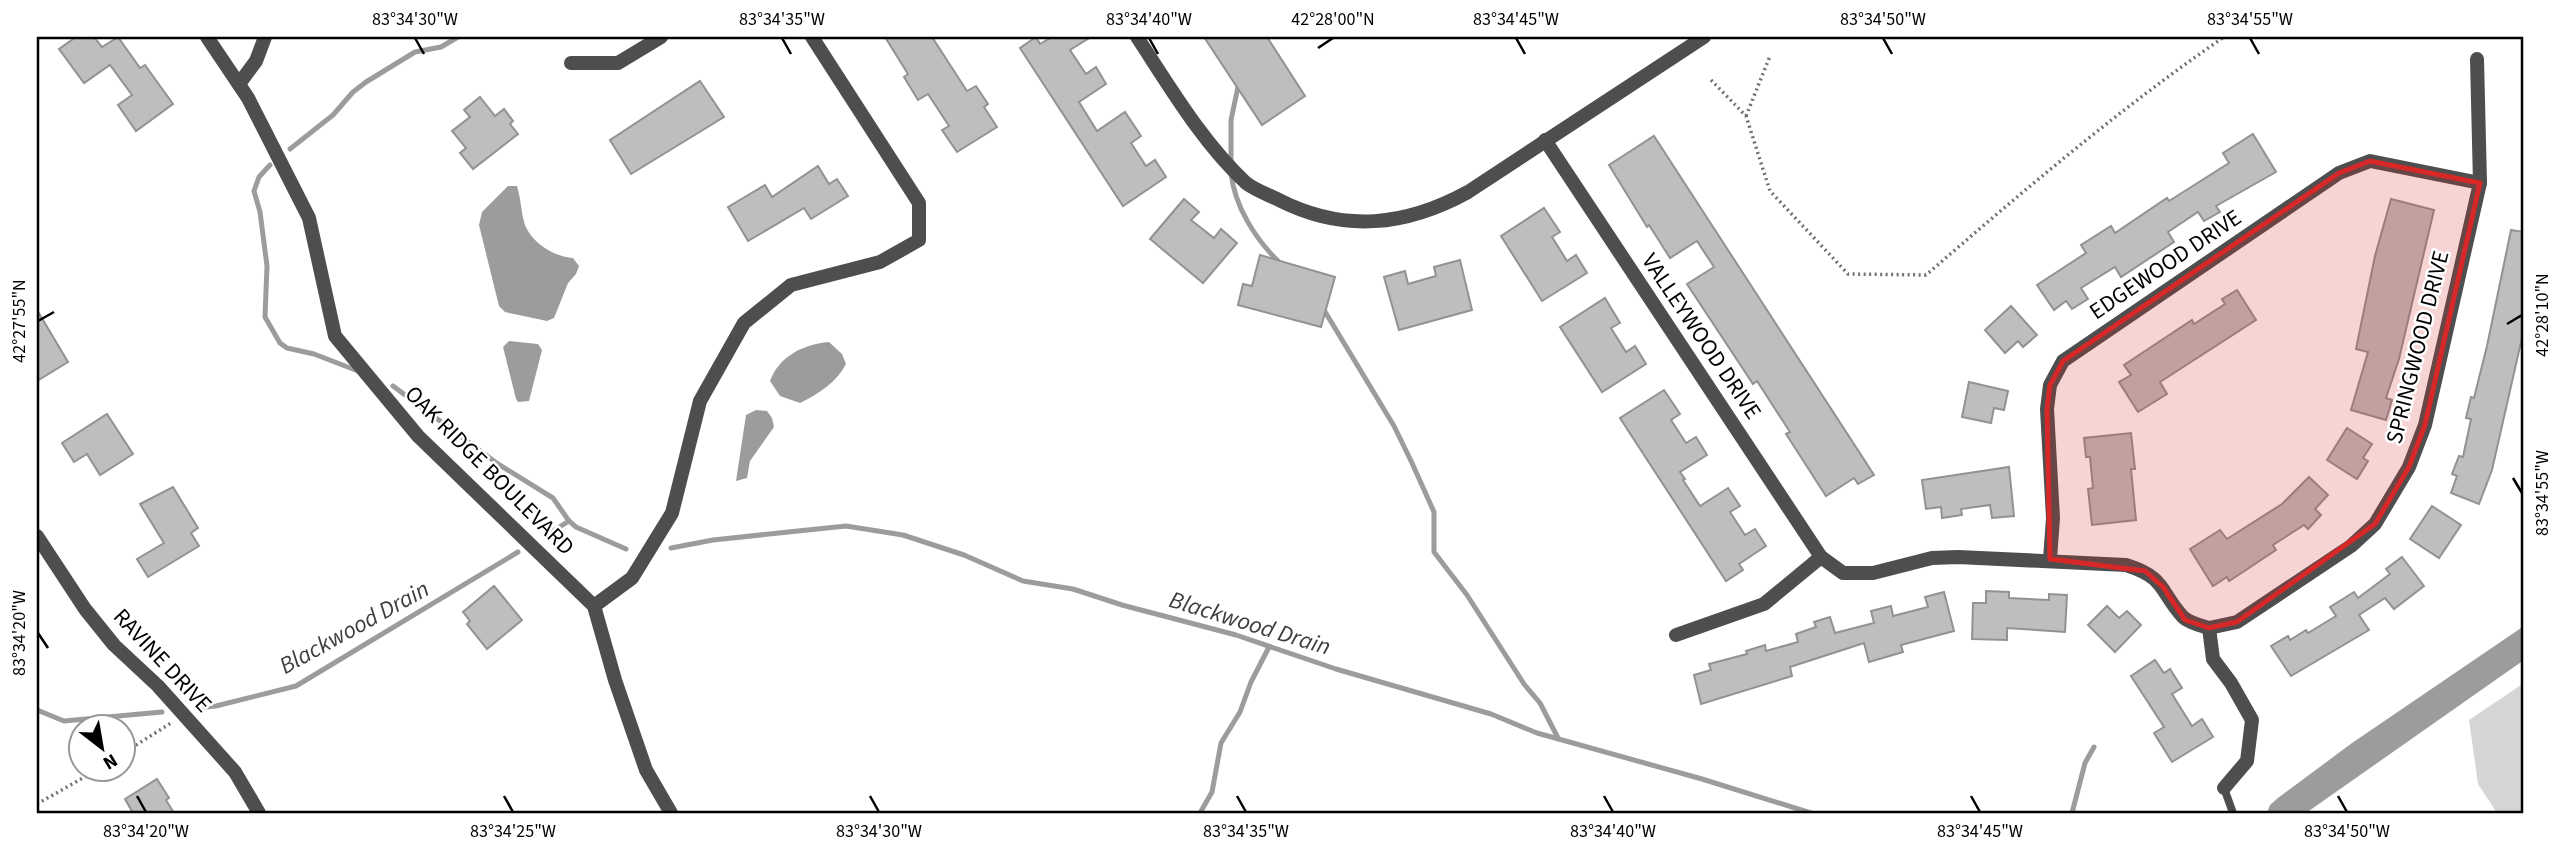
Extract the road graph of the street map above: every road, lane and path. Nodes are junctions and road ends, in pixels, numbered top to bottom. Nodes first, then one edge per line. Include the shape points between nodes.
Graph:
1 (207, 37) edge
2 (265, 37) edge
3 (661, 37) edge
4 (812, 37) edge
5 (1138, 37) edge
6 (1704, 37) edge
7 (2224, 37) edge
8 (1770, 56) dead end
9 (2477, 59) dead end
10 (571, 63) dead end
11 (1711, 80) dead end
12 (239, 85) junction
13 (1746, 116) junction
14 (1545, 140) junction
15 (2480, 183) junction
16 (37, 536) edge
17 (1821, 557) junction
18 (2050, 559) junction
19 (594, 606) junction
20 (2210, 628) junction
21 (1676, 635) dead end
22 (184, 715) junction
23 (136, 745) edge
24 (71, 784) edge
25 (2224, 788) joint
26 (37, 804) edge
27 (259, 813) edge
28 (671, 813) edge
29 (2233, 813) edge

1 - 12 street, OAK RIDGE BOULEVARD
2 - 12 street via 256,61
3 - 10 street via 618,63
4 - 19 street via 919,203 919,240 880,262 791,285 744,323 699,401 672,513 632,578
5 - 14 street via 1210,144 1248,185 1298,210 1335,220 1375,222 1443,206
6 - 14 street
7 - 13 path via 2037,179 1926,275 1848,274 1770,191
8 - 13 path
9 - 15 street, SPRINGWOOD DRIVE
11 - 13 path
12 - 19 street, OAK RIDGE BOULEVARD via 309,218 335,336 418,436
14 - 17 street, VALLEYWOOD DRIVE
15 - 18 street, EDGEWOOD DRIVE via 2370,161 2339,173 2063,361 2050,385 2047,409 2053,517
15 - 20 street, SPRINGWOOD DRIVE via 2425,425 2409,467 2375,524 2351,546 2237,622
16 - 22 street, RAVINE DRIVE via 114,645
17 - 18 street, VALLEYWOOD DRIVE via 1843,573 1873,573 1958,556
17 - 21 street via 1764,604
18 - 20 street, VALLEYWOOD DRIVE via 2126,565 2145,571 2163,587 2185,620
19 - 28 street via 646,770
20 - 25 street via 2213,659 2252,720 2247,761
22 - 23 path
22 - 27 street, RAVINE DRIVE via 234,772
24 - 26 path
25 - 29 lane

